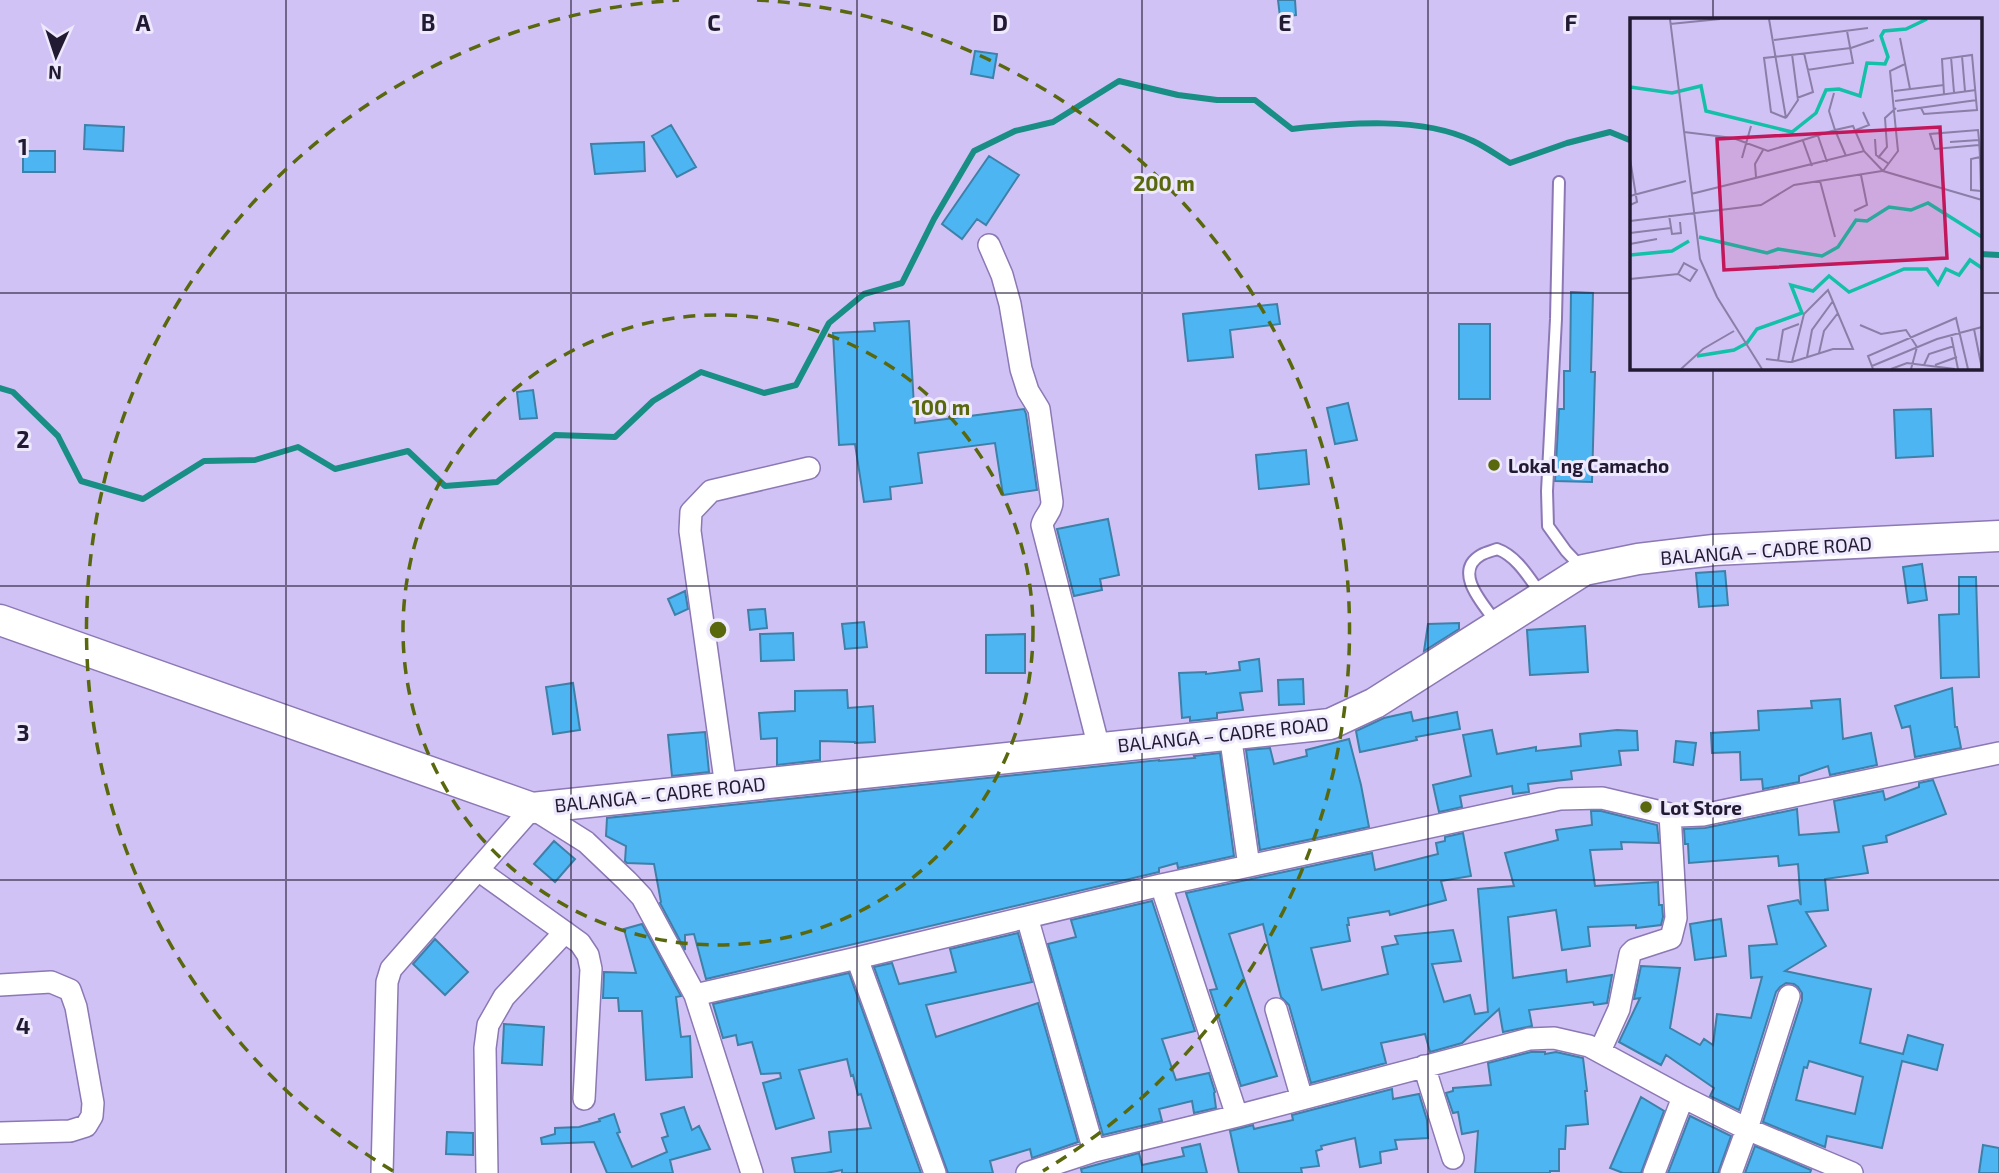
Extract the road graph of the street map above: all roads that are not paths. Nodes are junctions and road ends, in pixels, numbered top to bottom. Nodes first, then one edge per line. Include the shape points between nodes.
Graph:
1 (1559, 183) dead end
2 (989, 245) dead end
3 (809, 468) dead end
4 (1999, 536) edge
5 (1584, 570) junction
6 (1543, 597) junction
7 (0, 620) edge
8 (1499, 625) junction
9 (1230, 734) junction
10 (1099, 748) junction
11 (1999, 753) edge
12 (726, 787) junction
13 (532, 808) junction
14 (1671, 814) junction
15 (1249, 866) junction
16 (478, 870) junction
17 (1161, 885) junction
18 (1027, 917) junction
19 (565, 932) junction
20 (857, 958) junction
21 (0, 985) edge
22 (695, 995) junction
23 (1788, 996) dead end
24 (1276, 1009) dead end
25 (1600, 1051) junction
26 (1424, 1066) junction
27 (1683, 1097) junction
28 (584, 1099) dead end
29 (1303, 1099) junction
30 (1237, 1116) junction
31 (1747, 1129) junction
32 (0, 1133) edge
33 (1094, 1151) junction
34 (1453, 1158) dead end
35 (382, 1173) edge
36 (487, 1173) edge
37 (752, 1173) edge
38 (934, 1173) edge
39 (1027, 1173) edge
40 (1654, 1173) edge
41 (1731, 1173) edge
42 (1852, 1173) edge

1 - 5 lane via 1548,526
2 - 10 street via 1010,304 1021,369 1039,409 1052,502 1042,525
3 - 12 street via 711,491 691,512
4 - 5 street, BALANGA – CADRE ROAD via 1714,550
5 - 6 street, BALANGA – CADRE ROAD
6 - 8 street, BALANGA – CADRE ROAD
6 - 8 lane via 1506,552 1497,549 1480,555 1471,564 1469,577 1476,595
7 - 13 street
8 - 9 street, BALANGA – CADRE ROAD via 1375,703 1336,722
9 - 10 street, BALANGA – CADRE ROAD
9 - 15 street
10 - 12 street, BALANGA – CADRE ROAD
11 - 14 street via 1703,815
12 - 13 street, BALANGA – CADRE ROAD
13 - 16 street
13 - 22 street via 586,842 642,897
14 - 15 street via 1602,798 1560,799
14 - 25 street via 1674,930 1663,942 1630,954 1619,1009
15 - 17 street
16 - 19 street
16 - 35 street via 390,969
17 - 18 street
17 - 30 street
18 - 20 street
18 - 33 street
19 - 28 street via 580,943 591,969
19 - 36 street via 504,997 488,1025
20 - 22 street
20 - 38 street
21 - 32 street via 51,982 70,990 93,1103 86,1126 70,1131
22 - 37 street
23 - 31 street
24 - 29 street
25 - 26 street via 1554,1038 1529,1039
25 - 27 street
26 - 29 street
26 - 34 street
27 - 31 street
27 - 40 street
29 - 30 street
30 - 33 street
31 - 41 street
31 - 42 street
33 - 39 street

